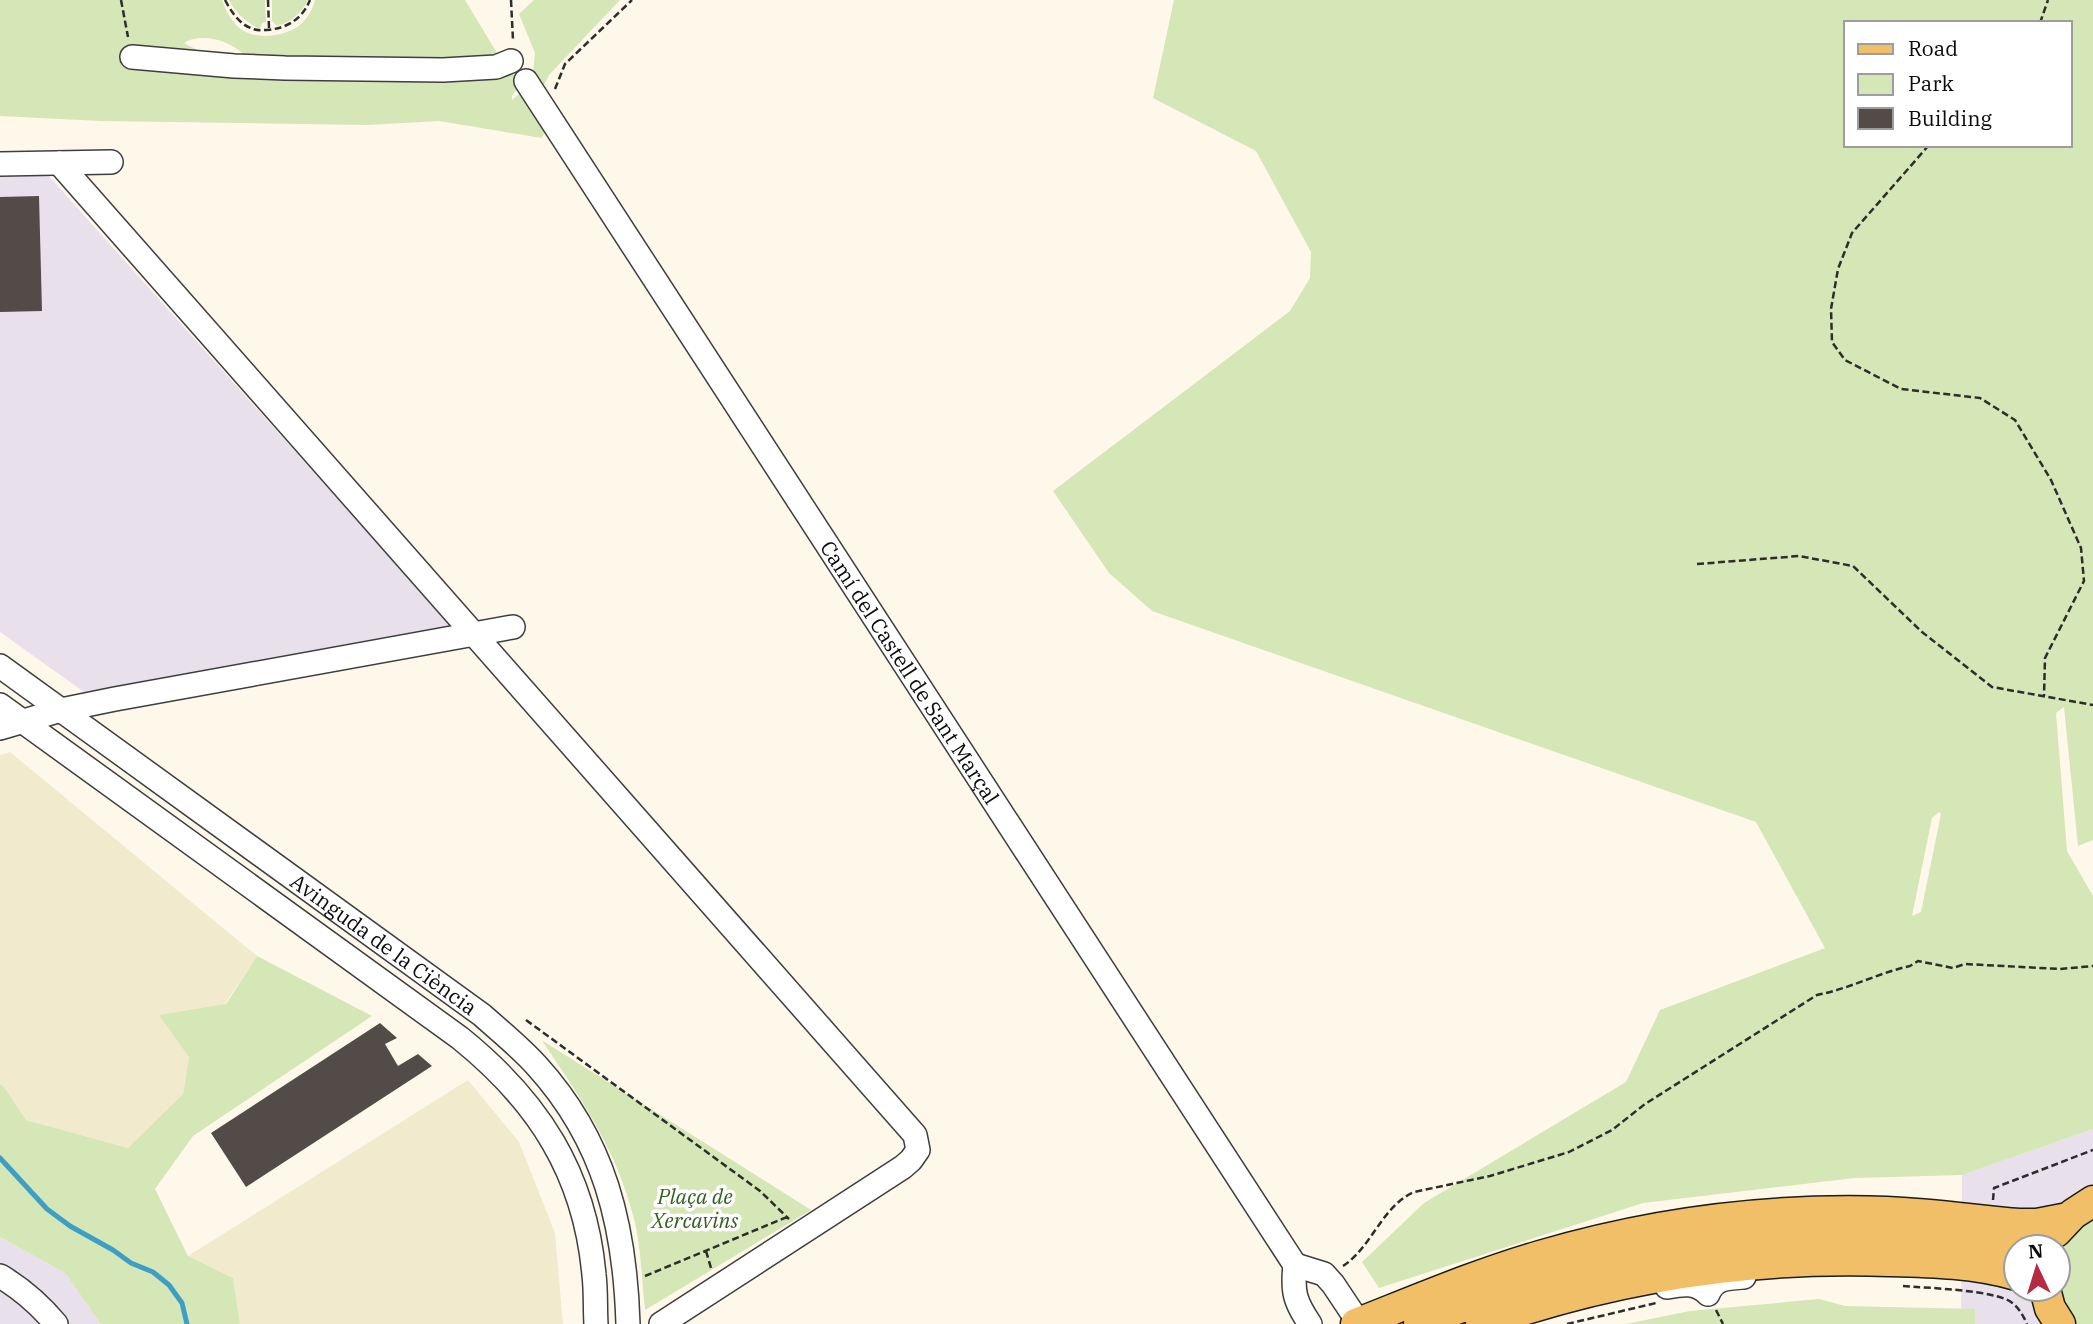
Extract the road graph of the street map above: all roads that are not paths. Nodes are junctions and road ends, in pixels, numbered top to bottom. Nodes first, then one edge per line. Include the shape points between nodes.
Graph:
1 (513, 56) road end
2 (132, 57) road end
3 (526, 81) dead end
4 (111, 162) dead end
5 (59, 163) junction
6 (0, 164) edge
7 (513, 626) dead end
8 (474, 634) junction
9 (0, 666) edge
10 (0, 705) edge
11 (61, 710) junction
12 (23, 721) junction
13 (0, 728) edge
14 (2093, 1201) edge
15 (2007, 1233) edge
16 (2057, 1233) edge
17 (2002, 1236) edge
18 (1895, 1248) junction
19 (1979, 1253) junction
20 (1294, 1265) junction
21 (2002, 1267) edge
22 (0, 1276) edge
23 (1558, 1313) edge
24 (1358, 1323) edge
25 (56, 1324) edge
26 (596, 1324) edge
27 (628, 1324) edge
28 (661, 1324) edge
29 (1310, 1324) edge
30 (1419, 1324) edge
31 (1481, 1324) edge

1 - 2 street via 496,67 443,70 234,66
3 - 20 street, Camí del Castell de Sant Marçal
4 - 5 street
5 - 6 street
5 - 8 street
7 - 8 street
8 - 11 street
8 - 28 street via 917,1140 915,1155 903,1167
9 - 11 street, Avinguda de la Ciència
10 - 12 street, Avinguda de la Ciència
11 - 12 street
11 - 27 street, Avinguda de la Ciència via 482,1015 538,1067 575,1118 605,1180 621,1242
12 - 13 street
12 - 26 street, Avinguda de la Ciència via 491,1063 541,1122 574,1186 591,1250
14 - 16 main road
15 - 16 main road via 2019,1224 2037,1224
17 - 19 main road
18 - 19 main road
18 - 19 main road
18 - 23 main road via 1850,1259 1773,1262 1623,1283
18 - 24 main road via 1796,1213 1742,1216 1595,1241 1493,1271
18 - 30 main road via 1850,1233 1774,1236 1661,1250 1549,1276
19 - 21 main road
20 - 24 street via 1324,1274
20 - 29 street via 1295,1299
22 - 25 street
23 - 31 main road

